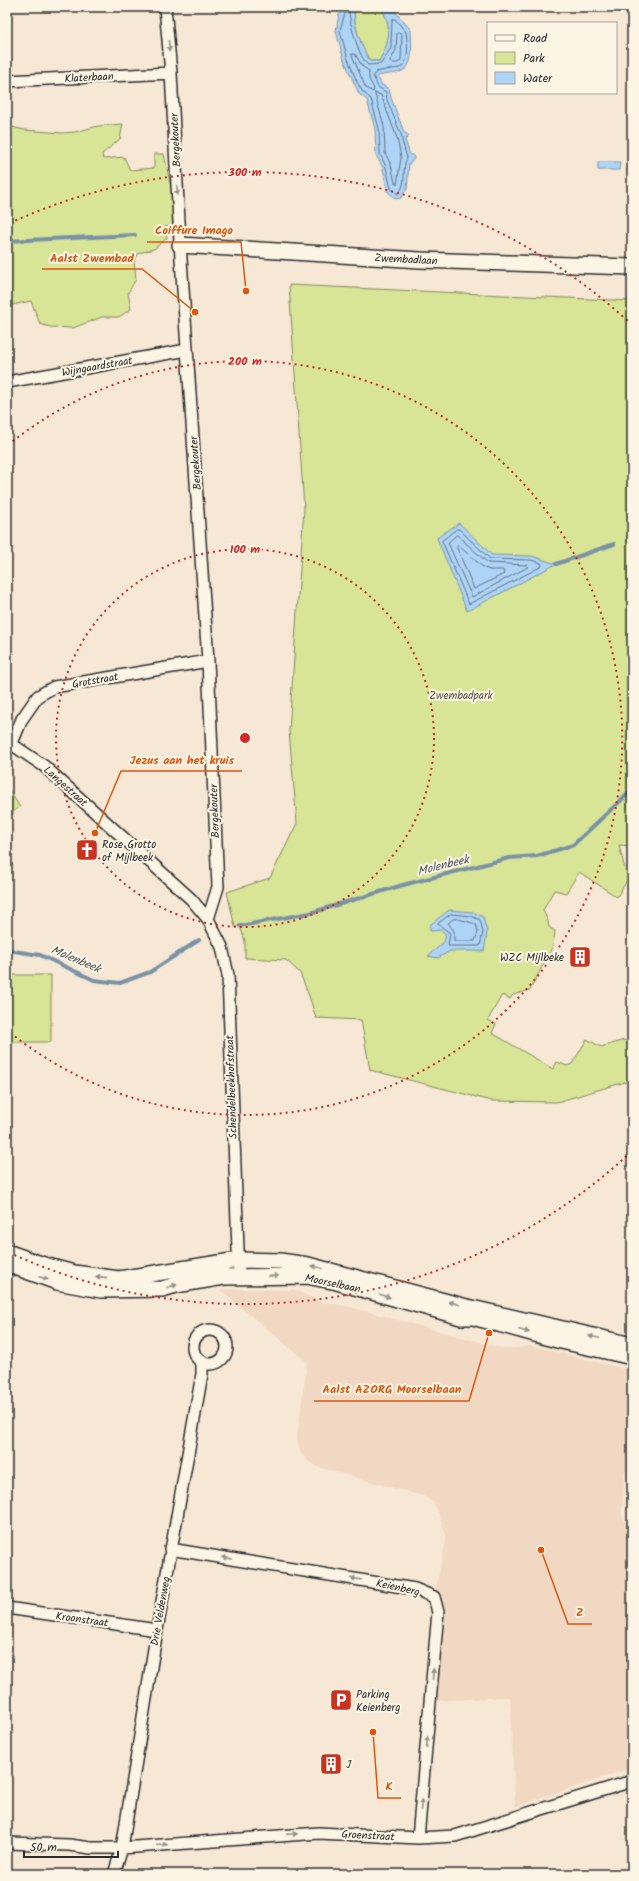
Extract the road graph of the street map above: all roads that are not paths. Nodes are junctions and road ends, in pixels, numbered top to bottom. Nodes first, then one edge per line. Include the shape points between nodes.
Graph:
1 (165, 7) edge
2 (171, 73) junction
3 (7, 82) edge
4 (180, 245) junction
5 (632, 267) edge
6 (187, 350) junction
7 (7, 382) edge
8 (208, 661) junction
9 (9, 742) edge
10 (208, 918) junction
11 (7, 1252) edge
12 (238, 1260) junction
13 (7, 1264) edge
14 (239, 1277) junction
15 (632, 1345) edge
16 (632, 1357) edge
17 (206, 1363) dead end
18 (170, 1549) junction
19 (7, 1608) edge
20 (156, 1630) junction
21 (632, 1781) edge
22 (418, 1838) junction
23 (7, 1843) edge
24 (122, 1848) junction
25 (114, 1874) edge

1 -> 2 street, Bergekouter
2 - 3 street, Klaterbaan
2 -> 4 street, Bergekouter
4 - 5 main road, Zwembadlaan via 420,260
4 - 6 street, Bergekouter
6 - 7 street, Wijngaardstraat
6 - 8 street, Bergekouter
8 - 9 street, Grotstraat via 54,687 38,696
8 - 10 street, Bergekouter via 218,887
9 - 10 street, Langestraat via 44,766 191,898
10 - 12 street, Schendelbeekhofstraat via 222,946 228,975
12 -> 11 main road, Moorselbaan via 119,1279 74,1273
12 - 14 street
15 -> 12 main road, Moorselbaan via 463,1306 308,1265
13 -> 14 main road, Moorselbaan via 57,1282 101,1290 162,1289 209,1279
14 -> 16 main road, Moorselbaan via 307,1276 337,1282 461,1317
17 - 18 street, Drie Veldenweg
18 - 20 street, Drie Veldenweg
22 -> 18 street, Keienberg via 438,1612 434,1597 415,1589
19 - 20 street, Kroonstraat
20 - 24 street, Drie Veldenweg
21 - 22 street, Groenstraat via 455,1836
24 -> 22 street, Groenstraat via 319,1833
23 - 24 street, Groenstraat
24 - 25 street

